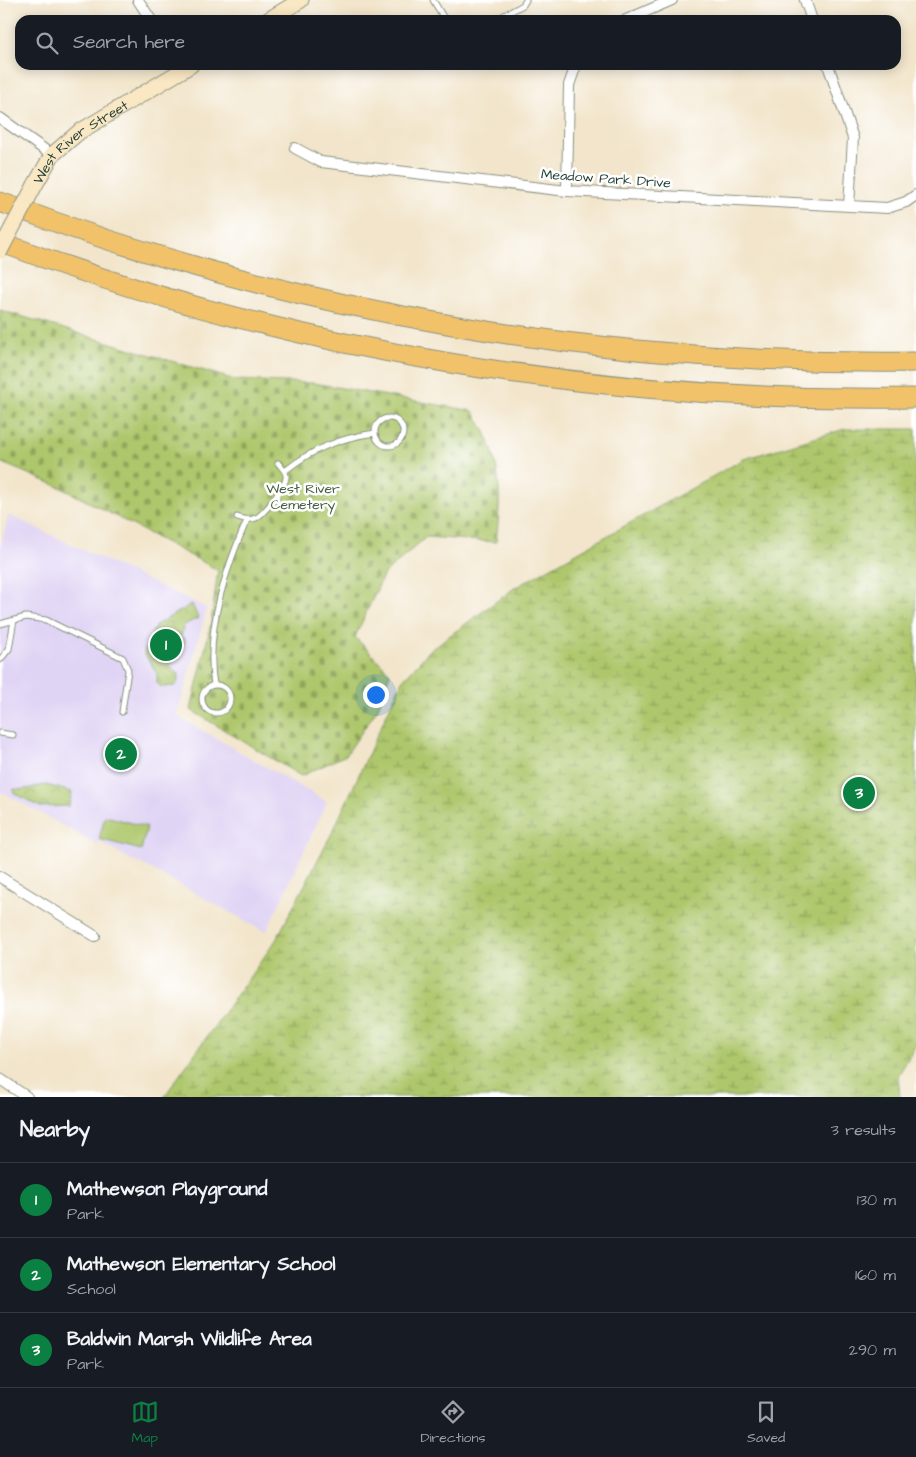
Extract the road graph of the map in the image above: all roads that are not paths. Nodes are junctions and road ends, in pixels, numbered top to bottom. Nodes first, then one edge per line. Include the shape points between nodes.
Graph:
1 (138, 0) edge
2 (433, 0) edge
3 (526, 0) edge
4 (805, 0) edge
5 (667, 1) edge
6 (295, 2) edge
7 (148, 15) edge
8 (276, 15) edge
9 (442, 15) edge
10 (504, 15) edge
11 (637, 15) edge
12 (810, 15) edge
13 (180, 70) edge
14 (574, 70) edge
15 (830, 70) edge
16 (0, 118) edge
17 (295, 148) dead end
18 (52, 156) junction
19 (567, 191) junction
20 (916, 195) edge
21 (0, 202) edge
22 (849, 206) junction
23 (0, 242) edge
24 (0, 251) edge
25 (916, 362) edge
26 (916, 398) edge
27 (375, 433) junction
28 (278, 463) dead end
29 (285, 470) junction
30 (237, 517) dead end
31 (247, 520) junction
32 (14, 620) junction
33 (0, 624) edge
34 (0, 660) edge
35 (214, 685) junction
36 (122, 712) dead end
37 (0, 733) edge
38 (13, 735) dead end
39 (0, 877) edge
40 (95, 936) dead end
41 (0, 1079) edge
42 (27, 1097) edge

1 - 7 street
2 - 9 lane
3 - 10 lane
4 - 12 street
5 - 11 street
6 - 8 street
13 - 18 street, West River Street via 79,132
14 - 19 street via 569,85
15 - 22 street via 853,138
16 - 18 street
17 - 19 street, Meadow Park Drive via 321,162
18 - 24 street, West River Street, bridge
19 - 22 street, Meadow Park Drive
20 - 22 street, Meadow Park Drive via 887,208
21 - 25 highway via 138,250 226,275 347,305 454,325 553,340 692,355 801,361
23 - 26 highway via 206,308 341,341 461,364 688,391
27 - 27 lane via 377,424 385,419 397,421 402,429 399,441 391,446 382,444
27 - 29 lane via 343,438 306,455
28 - 29 lane
29 - 31 lane via 284,485 255,519
30 - 31 lane
31 - 35 lane via 216,617 210,656
32 - 33 lane
32 - 34 lane via 9,649
32 - 36 lane via 46,620 122,658 128,670
35 - 35 lane via 223,686 229,694 229,703 220,712 211,712 202,702 205,689
37 - 38 lane
39 - 40 street
41 - 42 street

